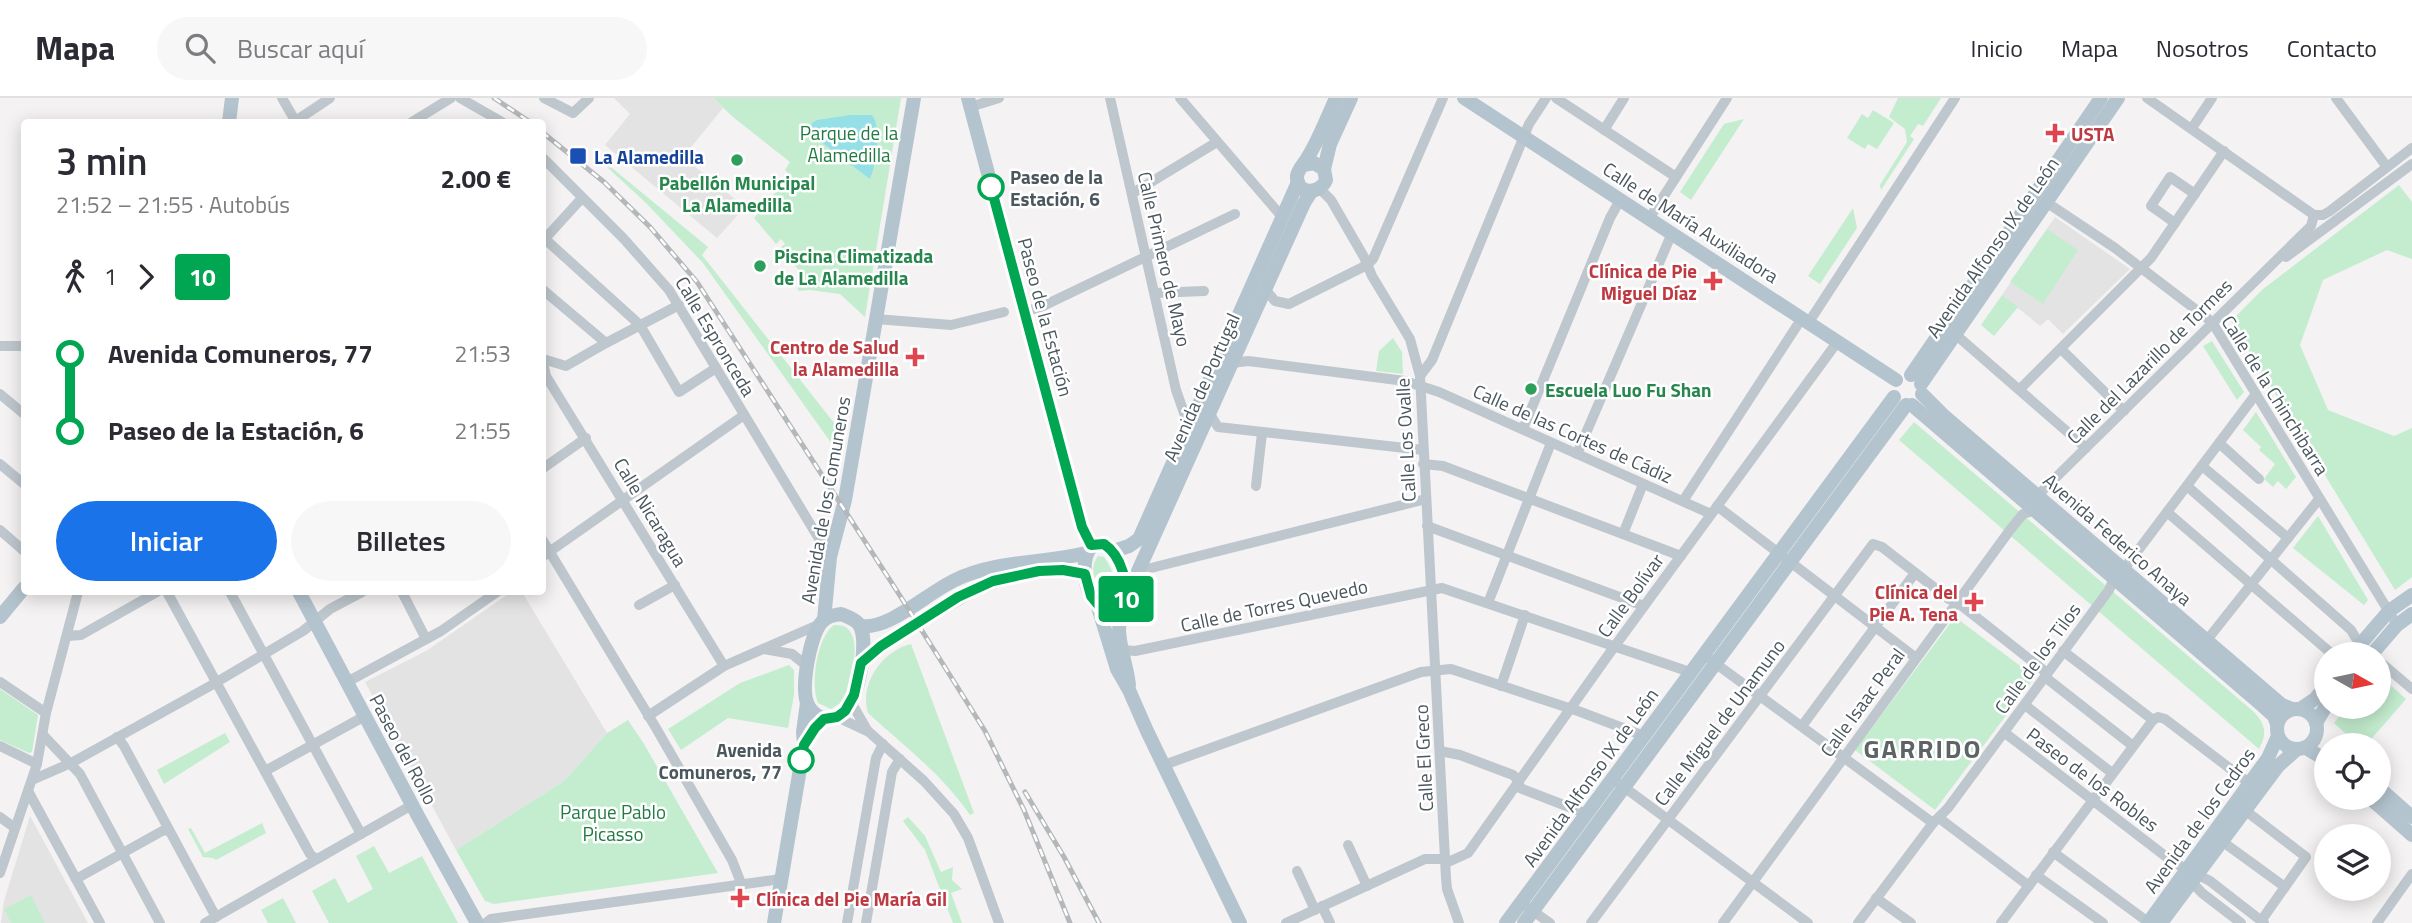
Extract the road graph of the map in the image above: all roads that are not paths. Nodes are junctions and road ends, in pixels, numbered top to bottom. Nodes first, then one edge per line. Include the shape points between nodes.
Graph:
1 (232, 98) edge
2 (282, 98) edge
3 (330, 98) edge
4 (451, 98) edge
5 (460, 98) edge
6 (544, 98) edge
7 (589, 98) edge
8 (914, 98) edge
9 (999, 98) edge
10 (1110, 98) edge
11 (1180, 98) edge
12 (1336, 98) edge
13 (1351, 98) edge
14 (1443, 98) edge
15 (1464, 98) edge
16 (1546, 98) edge
17 (1556, 98) edge
18 (1624, 98) edge
19 (1727, 98) edge
20 (1955, 98) edge
21 (2101, 98) edge
22 (2118, 98) edge
23 (2147, 98) edge
24 (2211, 98) edge
25 (2336, 98) edge
26 (969, 102) edge
27 (1484, 103) edge
28 (229, 119) edge
29 (293, 119) edge
30 (299, 119) edge
31 (417, 119) edge
32 (497, 119) edge
33 (2192, 128) junction
34 (1604, 130) junction
35 (1525, 138) junction
36 (1217, 142) junction
37 (2412, 148) edge
38 (2224, 151) junction
39 (546, 161) edge
40 (2412, 164) edge
41 (1303, 165) junction
42 (2387, 167) junction
43 (1324, 169) junction
44 (546, 170) edge
45 (557, 171) junction
46 (1676, 177) junction
47 (1298, 182) junction
48 (1315, 190) junction
49 (1133, 193) junction
50 (2195, 194) junction
51 (582, 198) junction
52 (1620, 200) junction
53 (2046, 202) junction
54 (1235, 214) dead end
55 (2314, 215) junction
56 (1283, 218) junction
57 (1649, 219) junction
58 (2175, 223) junction
59 (1672, 233) junction
60 (546, 238) edge
61 (546, 242) edge
62 (1146, 256) junction
63 (1367, 265) junction
64 (2142, 268) junction
65 (2263, 272) junction
66 (1265, 289) junction
67 (1204, 291) dead end
68 (546, 292) edge
69 (1155, 293) junction
70 (679, 305) junction
71 (1004, 312) dead end
72 (1024, 312) junction
73 (876, 319) junction
74 (1805, 320) junction
75 (2212, 322) junction
76 (640, 325) junction
77 (1955, 334) junction
78 (1838, 341) junction
79 (606, 343) junction
80 (0, 346) edge
81 (21, 346) edge
82 (2061, 349) junction
83 (1416, 358) junction
84 (546, 360) edge
85 (1432, 360) junction
86 (1233, 363) junction
87 (716, 368) junction
88 (546, 380) edge
89 (1420, 382) junction
90 (2020, 389) junction
91 (1911, 393) junction
92 (0, 394) edge
93 (2256, 394) junction
94 (2124, 411) junction
95 (21, 412) edge
96 (1210, 414) junction
97 (744, 415) junction
98 (1189, 427) junction
99 (1523, 429) junction
100 (1262, 433) junction
101 (586, 438) junction
102 (1551, 443) junction
103 (2219, 443) junction
104 (2086, 448) junction
105 (1423, 450) junction
106 (1577, 454) junction
107 (0, 464) edge
108 (1423, 464) junction
109 (546, 466) edge
110 (2202, 466) junction
111 (2259, 479) dead end
112 (21, 482) edge
113 (1643, 484) junction
114 (1256, 486) dead end
115 (2187, 486) junction
116 (1426, 499) junction
117 (1529, 499) junction
118 (2319, 499) junction
119 (623, 500) junction
120 (1683, 501) junction
121 (2034, 503) junction
122 (1714, 510) junction
123 (2167, 512) junction
124 (1427, 526) junction
125 (0, 530) edge
126 (1623, 534) junction
127 (2288, 538) junction
128 (21, 548) edge
129 (1089, 549) junction
130 (1114, 551) junction
131 (546, 554) edge
132 (1508, 554) junction
133 (1681, 556) junction
134 (830, 557) junction
135 (1785, 557) junction
136 (2271, 560) junction
137 (1139, 571) junction
138 (1914, 572) junction
139 (2119, 573) junction
140 (1085, 574) junction
141 (2251, 584) junction
142 (675, 585) junction
143 (21, 590) edge
144 (1431, 590) junction
145 (77, 595) edge
146 (152, 595) edge
147 (169, 595) edge
148 (232, 595) edge
149 (301, 595) edge
150 (356, 595) edge
151 (403, 595) edge
152 (1835, 595) junction
153 (2412, 595) edge
154 (483, 596) edge
155 (5, 602) edge
156 (1488, 603) junction
157 (1957, 603) junction
158 (639, 605) dead end
159 (1124, 605) junction
160 (1644, 606) junction
161 (1098, 607) junction
162 (2389, 611) junction
163 (2412, 614) edge
164 (1525, 615) junction
165 (0, 617) edge
166 (315, 622) junction
167 (822, 622) junction
168 (2397, 625) junction
169 (860, 626) junction
170 (1874, 626) junction
171 (66, 636) junction
172 (426, 639) junction
173 (2207, 640) junction
174 (2318, 642) edge
175 (2357, 642) edge
176 (2367, 642) edge
177 (2373, 642) edge
178 (1615, 646) junction
179 (764, 649) junction
180 (1123, 650) junction
181 (2063, 651) junction
182 (263, 654) junction
183 (1916, 658) junction
184 (1710, 659) junction
185 (861, 663) junction
186 (724, 666) junction
187 (807, 666) junction
188 (1436, 669) junction
189 (2391, 671) edge
190 (1690, 672) junction
191 (2046, 675) junction
192 (216, 680) junction
193 (0, 682) edge
194 (346, 682) junction
195 (1501, 686) junction
196 (2412, 689) edge
197 (1129, 690) junction
198 (1761, 696) junction
199 (2314, 700) edge
200 (851, 702) junction
201 (807, 703) junction
202 (2025, 705) junction
203 (1569, 709) junction
204 (2296, 709) junction
205 (46, 713) junction
206 (365, 716) junction
207 (648, 716) junction
208 (831, 718) junction
209 (2320, 719) edge
210 (2153, 720) junction
211 (1802, 726) junction
212 (2317, 726) junction
213 (2277, 731) junction
214 (869, 732) junction
215 (2004, 733) junction
216 (2319, 733) edge
217 (43, 734) junction
218 (1644, 736) junction
219 (117, 737) junction
220 (883, 744) junction
221 (313, 745) junction
222 (804, 745) junction
223 (0, 746) edge
224 (2133, 746) junction
225 (2301, 749) junction
226 (1440, 751) junction
227 (2314, 755) edge
228 (1844, 757) junction
229 (900, 759) junction
230 (71, 763) junction
231 (37, 764) junction
232 (1164, 765) junction
233 (265, 771) junction
234 (2112, 773) junction
235 (1518, 780) junction
236 (1619, 783) junction
237 (2249, 783) junction
238 (30, 785) junction
239 (2391, 798) edge
240 (2092, 800) junction
241 (412, 805) junction
242 (2240, 807) junction
243 (2384, 810) edge
244 (1587, 814) junction
245 (0, 817) edge
246 (2412, 817) edge
247 (1669, 819) junction
248 (1936, 820) junction
249 (15, 828) junction
250 (169, 831) junction
251 (360, 834) junction
252 (2412, 835) edge
253 (2223, 842) junction
254 (1348, 845) dead end
255 (2053, 852) junction
256 (122, 853) junction
257 (316, 859) junction
258 (1446, 861) junction
259 (1297, 872) dead end
260 (0, 873) edge
261 (2412, 874) edge
262 (2190, 875) junction
263 (2036, 876) junction
264 (76, 879) junction
265 (781, 879) junction
266 (1753, 882) junction
267 (741, 883) junction
268 (1367, 886) junction
269 (2029, 886) junction
270 (2285, 887) junction
271 (1876, 898) junction
272 (1318, 908) junction
273 (1526, 913) edge
274 (216, 916) junction
275 (2262, 922) edge
276 (2379, 922) edge
277 (100, 923) edge
278 (160, 923) edge
279 (205, 923) edge
280 (477, 923) edge
281 (486, 923) edge
282 (774, 923) edge
283 (847, 923) edge
284 (866, 923) edge
285 (999, 923) edge
286 (1240, 923) edge
287 (1286, 923) edge
288 (1329, 923) edge
289 (1459, 923) edge
290 (1506, 923) edge
291 (1550, 923) edge
292 (1591, 923) edge
293 (1723, 923) edge
294 (1808, 923) edge
295 (1858, 923) edge
296 (1911, 923) edge
297 (2001, 923) edge
298 (2102, 923) edge
299 (2153, 923) edge
300 (2241, 923) edge

1 - 28 main road
2 - 29 street
3 - 30 street
4 - 31 street
5 - 32 street
6 - 7 street via 573,113
8 - 73 main road, Avenida de los Comuneros
9 - 26 street
10 - 49 street, Calle Primero de Mayo
11 - 36 street
12 - 41 main road
13 - 43 main road
14 - 63 street
15 - 27 main road, Calle de María Auxiliadora
16 - 35 street
17 - 34 street
18 - 34 street
19 - 46 street
20 - 74 street
21 - 91 main road, Avenida Alfonso IX de León
22 - 53 main road, Avenida Alfonso IX de León
23 - 33 street
24 - 33 street
25 - 42 street
26 - 72 main road, Paseo de la Estación
27 - 35 main road, Calle de María Auxiliadora
33 - 38 street
34 - 46 street
35 - 52 main road, Calle de María Auxiliadora
35 - 85 street
36 - 49 street
36 - 56 street
37 - 42 street, Calle del Lazarillo de Tormes
38 - 50 street
38 - 55 street
39 - 45 street, Calle Espronceda
40 - 65 street, Calle del Lazarillo de Tormes
41 - 43 main road via 1314,163
41 - 47 main road
42 - 55 street, Calle del Lazarillo de Tormes via 2323,215
43 - 48 main road via 1326,180
44 - 45 street
45 - 51 street, Calle Espronceda
46 - 57 street
47 - 48 main road via 1303,189
47 - 56 main road, Avenida de Portugal
48 - 63 street, Calle Los Ovalle via 1331,200
48 - 66 main road, Avenida de Portugal via 1304,203
49 - 62 street, Calle Primero de Mayo
50 - 58 street
50 - 58 street via 2170,177 2151,206
51 - 60 street
51 - 70 street, Calle Espronceda via 653,271
52 - 57 main road, Calle de María Auxiliadora
52 - 99 street
53 - 64 street, Calle de la Chinchibarra
53 - 77 main road, Avenida Alfonso IX de León
54 - 62 street
55 - 65 street, Calle del Lazarillo de Tormes via 2311,226
56 - 98 main road, Avenida de Portugal
57 - 59 main road, Calle de María Auxiliadora
58 - 64 street
59 - 74 main road, Calle de María Auxiliadora
59 - 106 street
61 - 76 street
62 - 69 street, Calle Primero de Mayo
62 - 72 street
63 - 66 street via 1289,304 1275,301
63 - 83 street, Calle Los Ovalle via 1410,339
64 - 75 street, Calle de la Chinchibarra
64 - 82 street
65 - 75 street, Calle del Lazarillo de Tormes
66 - 86 main road, Avenida de Portugal
67 - 69 street
68 - 79 street
69 - 98 street, Calle Primero de Mayo via 1176,390
70 - 76 street
70 - 87 street, Calle Espronceda
71 - 73 street via 951,324
72 - 129 main road, Paseo de la Estación
73 - 134 main road, Avenida de los Comuneros via 845,500
74 - 78 main road, Calle de María Auxiliadora
74 - 120 street
75 - 93 street, Calle de la Chinchibarra
75 - 94 street, Calle del Lazarillo de Tormes
76 - 79 street
76 - 87 street via 679,392
77 - 90 street
77 - 91 main road, Avenida Alfonso IX de León
78 - 91 main road, Calle de María Auxiliadora via 1896,380 1892,388
78 - 122 street, Calle Bolívar
79 - 84 street via 566,366
80 - 81 street
82 - 90 street
82 - 94 street
83 - 85 street
83 - 89 street, Calle Los Ovalle
85 - 89 street
86 - 89 street, Calle de las Cortes de Cádiz via 1248,361
86 - 96 main road, Avenida de Portugal
87 - 97 street, Calle Espronceda
88 - 101 street, Calle Nicaragua
89 - 99 street, Calle de las Cortes de Cádiz
89 - 105 street, Calle Los Ovalle
90 - 104 street
91 - 121 main road, Avenida Federico Anaya
91 - 135 main road, Avenida Alfonso IX de León
92 - 95 street
93 - 103 street, Calle de los Tilos
93 - 118 street, Calle de la Chinchibarra
94 - 104 street, Calle del Lazarillo de Tormes
96 - 100 street via 1218,427
96 - 137 main road, Avenida de Portugal
97 - 119 street
97 - 134 street, Calle Espronceda
98 - 130 main road, Avenida de Portugal via 1139,539
99 - 102 street, Calle de las Cortes de Cádiz
100 - 105 street
100 - 114 street
101 - 109 street
101 - 119 street, Calle Nicaragua
102 - 106 street, Calle de las Cortes de Cádiz
102 - 117 street
103 - 110 street, Calle de los Tilos
103 - 111 street
104 - 121 street, Calle del Lazarillo de Tormes
105 - 108 street, Calle Los Ovalle
106 - 113 street, Calle de las Cortes de Cádiz
107 - 112 street
108 - 116 street, Calle Los Ovalle
108 - 117 street via 1443,466
110 - 115 street, Calle de los Tilos
110 - 127 street
113 - 120 street, Calle de las Cortes de Cádiz
113 - 126 street
115 - 123 street, Calle de los Tilos
115 - 136 street
116 - 124 street, Calle Los Ovalle
116 - 137 street
117 - 126 street
117 - 132 street
118 - 127 street
118 - 162 street, Calle de la Chinchibarra
119 - 131 street
119 - 142 street, Calle Nicaragua
120 - 122 street, Calle de las Cortes de Cádiz
121 - 139 main road, Avenida Federico Anaya
121 - 157 street, Calle Isaac Peral
122 - 133 street, Calle Bolívar
122 - 135 street, Calle de las Cortes de Cádiz
123 - 139 street, Calle de los Tilos
123 - 141 street
124 - 132 street
124 - 144 street, Calle Los Ovalle
125 - 128 street
126 - 133 street
127 - 136 street
129 - 130 main road via 1104,544
129 - 140 main road
129 - 169 main road via 1062,559 977,571 887,621
130 - 159 main road via 1122,568
131 - 207 street
132 - 156 street
132 - 160 street
133 - 160 street, Calle Bolívar
134 - 167 main road, Avenida de los Comuneros
135 - 152 street, Calle de las Cortes de Cádiz
135 - 184 main road, Avenida Alfonso IX de León
136 - 141 street
136 - 175 street via 2351,630
137 - 159 main road, Avenida de Portugal
138 - 152 street, Calle Miguel de Unamuno via 1871,545
138 - 157 street
138 - 170 street
139 - 173 main road, Avenida Federico Anaya
139 - 181 street, Calle de los Tilos
139 - 213 main road, Avenida Federico Anaya via 2268,710
140 - 161 main road
140 - 185 main road via 1039,571 982,584
141 - 173 street
141 - 174 street
142 - 158 street
142 - 186 street, Calle Nicaragua
143 - 155 main road
144 - 156 street via 1443,588
144 - 180 street, Calle de Torres Quevedo
144 - 188 street, Calle El Greco
145 - 171 street
146 - 171 street via 81,635
147 - 192 street
148 - 182 street
149 - 166 main road, Paseo del Rollo
150 - 166 street
151 - 172 street
152 - 170 street, Calle de las Cortes de Cádiz
152 - 198 street, Calle Miguel de Unamuno
153 - 162 main road
154 - 172 street
155 - 165 main road
156 - 164 street
157 - 183 street, Calle Isaac Peral
157 - 191 street
159 - 161 main road via 1105,613
159 - 180 main road via 1119,631
160 - 178 street, Calle Bolívar
161 - 197 main road via 1114,662
162 - 168 street, Calle de la Chinchibarra
162 - 176 main road
163 - 168 main road
164 - 178 street
164 - 195 street
166 - 182 street
166 - 194 main road, Paseo del Rollo
167 - 169 main road via 841,614
167 - 179 street
167 - 187 main road, Avenida de los Comuneros
168 - 177 main road
169 - 185 main road
170 - 183 street, Calle de las Cortes de Cádiz
170 - 211 street
171 - 205 street
172 - 194 street
173 - 204 main road, Avenida Federico Anaya via 2282,705
178 - 190 street
178 - 203 street, Calle Bolívar
179 - 186 street
179 - 187 street via 792,654
180 - 197 main road
181 - 191 street, Calle de los Tilos
181 - 210 street
182 - 192 street
182 - 221 street
183 - 228 street, Calle Isaac Peral
184 - 190 main road, Avenida Alfonso IX de León
184 - 198 street
184 - 236 main road, Avenida Alfonso IX de León
185 - 200 main road
186 - 207 street
187 - 201 main road, Avenida de los Comuneros
188 - 195 street via 1451,669
188 - 226 street, Calle El Greco
188 - 232 street
189 - 196 street
190 - 218 main road, Avenida Alfonso IX de León
191 - 202 street, Calle de los Tilos
191 - 224 street
192 - 219 street
192 - 233 street
193 - 205 street
194 - 206 main road, Paseo del Rollo
195 - 203 street
197 - 232 main road
198 - 211 street
198 - 247 street, Calle Miguel de Unamuno
199 - 204 main road
200 - 208 main road
200 - 214 street
201 - 208 main road via 813,712
201 - 222 main road
202 - 215 street, Calle de los Tilos
202 - 234 street
203 - 218 street
203 - 235 street, Calle Bolívar
204 - 212 main road via 2311,714
204 - 213 main road via 2284,713
205 - 217 street
206 - 221 street
206 - 241 main road, Paseo del Rollo
207 - 267 street
208 - 214 street
208 - 222 main road via 815,728
209 - 212 main road
210 - 224 street
210 - 237 street via 2165,719
211 - 228 street
212 - 216 main road
212 - 225 main road via 2316,736
213 - 225 main road via 2286,747
213 - 237 main road, Avenida de los Cedros via 2270,754
214 - 220 street
215 - 240 street, Paseo de los Robles
215 - 248 street, Calle de los Tilos
217 - 230 street
217 - 231 street
218 - 236 main road, Avenida Alfonso IX de León
219 - 230 street
219 - 250 street
220 - 229 street
220 - 283 street via 876,758
221 - 233 street
221 - 251 street
222 - 265 main road
223 - 231 street
224 - 234 street
225 - 227 main road
225 - 242 main road, Avenida de los Cedros via 2278,766
226 - 235 street
226 - 258 street, Calle El Greco
228 - 248 street
228 - 266 street, Calle Isaac Peral
229 - 284 street via 891,772
229 - 285 street via 962,825
230 - 238 street
230 - 256 street
231 - 238 street
232 - 286 main road
233 - 257 street
234 - 240 street
235 - 244 street via 1520,788
235 - 258 street, Calle Bolívar via 1468,853
236 - 244 main road, Avenida Alfonso IX de León
236 - 247 street
236 - 273 main road, Avenida Alfonso IX de León
237 - 242 main road, Avenida de los Cedros
238 - 249 street
238 - 264 street
239 - 246 main road
240 - 255 street
240 - 262 street, Paseo de los Robles
241 - 251 street
241 - 280 main road, Paseo del Rollo
242 - 253 main road, Avenida de los Cedros
242 - 262 main road, Avenida de los Cedros
242 - 270 street via 2306,857
243 - 252 main road
244 - 273 main road, Avenida Alfonso IX de León
245 - 249 street
247 - 266 street
247 - 292 street, Calle Miguel de Unamuno
248 - 269 street
248 - 271 street, Calle de los Tilos
249 - 260 street
250 - 256 street
250 - 274 street
251 - 257 street
253 - 262 main road, Avenida de los Cedros
253 - 270 street
254 - 268 street
255 - 263 street
255 - 299 street
256 - 264 street
256 - 278 street
257 - 274 street
258 - 268 street via 1425,859
258 - 289 street, Calle El Greco via 1447,889
259 - 272 street
261 - 276 street
262 - 275 street, Paseo de los Robles
262 - 299 main road, Avenida de los Cedros
262 - 300 street, Paseo de los Robles
263 - 269 street
263 - 298 street
264 - 277 street
265 - 267 street
265 - 282 main road
266 - 293 street, Calle Isaac Peral
266 - 294 street
267 - 281 street via 559,916
268 - 272 street
269 - 297 street
270 - 275 street
271 - 295 street, Calle de los Tilos
271 - 296 street
272 - 287 street
272 - 288 street
273 - 290 main road, Avenida Alfonso IX de León
273 - 291 street
274 - 279 street

